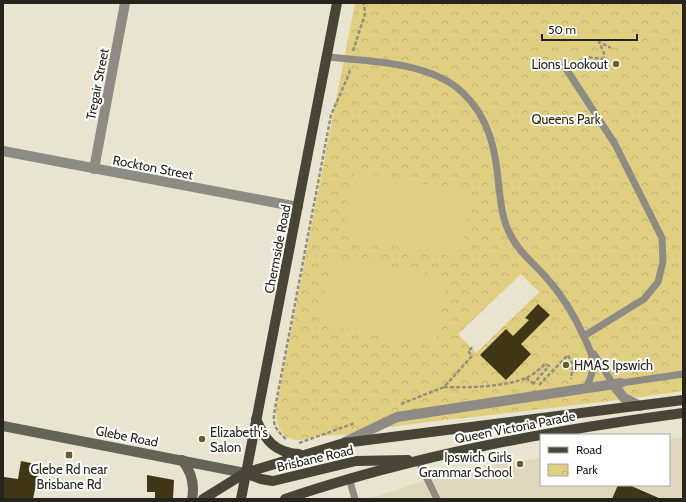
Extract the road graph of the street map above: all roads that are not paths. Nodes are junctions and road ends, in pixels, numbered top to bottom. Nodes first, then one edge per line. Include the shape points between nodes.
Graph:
1 (125, 3) edge
2 (337, 3) edge
3 (327, 57) junction
4 (565, 66) road end
5 (3, 150) edge
6 (94, 169) junction
7 (298, 207) junction
8 (584, 336) junction
9 (590, 347) junction
10 (683, 374) edge
11 (617, 384) junction
12 (586, 388) junction
13 (683, 400) edge
14 (640, 406) junction
15 (683, 413) edge
16 (256, 419) junction
17 (3, 426) edge
18 (544, 434) edge
19 (540, 435) edge
20 (344, 443) junction
21 (305, 454) junction
22 (182, 460) junction
23 (418, 460) junction
24 (246, 473) junction
25 (350, 478) junction
26 (192, 499) edge
27 (203, 499) edge
28 (241, 499) edge
29 (285, 499) edge
30 (355, 499) edge
31 (437, 499) edge

1 - 6 street, Tregair Street
2 - 3 main road, Chermside Road
3 - 7 main road, Chermside Road
3 - 8 lane via 386,63 428,73 446,80 476,107 488,129 496,155 502,211 509,232 521,252 568,304
4 - 8 lane via 615,144 662,238 663,262 658,282 644,299
5 - 6 street, Rockton Street
6 - 7 street, Rockton Street
7 - 16 main road, Chermside Road
8 - 9 lane
9 - 11 lane
9 - 12 lane via 593,365
10 - 11 lane
11 - 12 street, Queen Victoria Parade
11 - 14 street via 624,398
12 - 20 street, Queen Victoria Parade via 397,417
13 - 14 main road, Queen Victoria Parade
14 - 20 main road, Queen Victoria Parade
15 - 18 main road, Queen Victoria Parade
16 - 21 main road via 264,437 274,447 288,453
16 - 24 main road, Chermside Road
17 - 22 street, Glebe Road
19 - 23 main road, Queen Victoria Parade
20 - 21 main road, Queen Victoria Parade
21 - 24 main road, Queen Victoria Parade
22 - 24 street, Glebe Road
22 - 26 street via 191,476
23 - 24 main road, Brisbane Road via 356,461 273,481
23 - 25 main road, Queen Victoria Parade
23 - 31 lane
24 - 27 main road
24 - 28 main road, Chermside Road
25 - 29 main road, Queen Victoria Parade
25 - 30 lane

